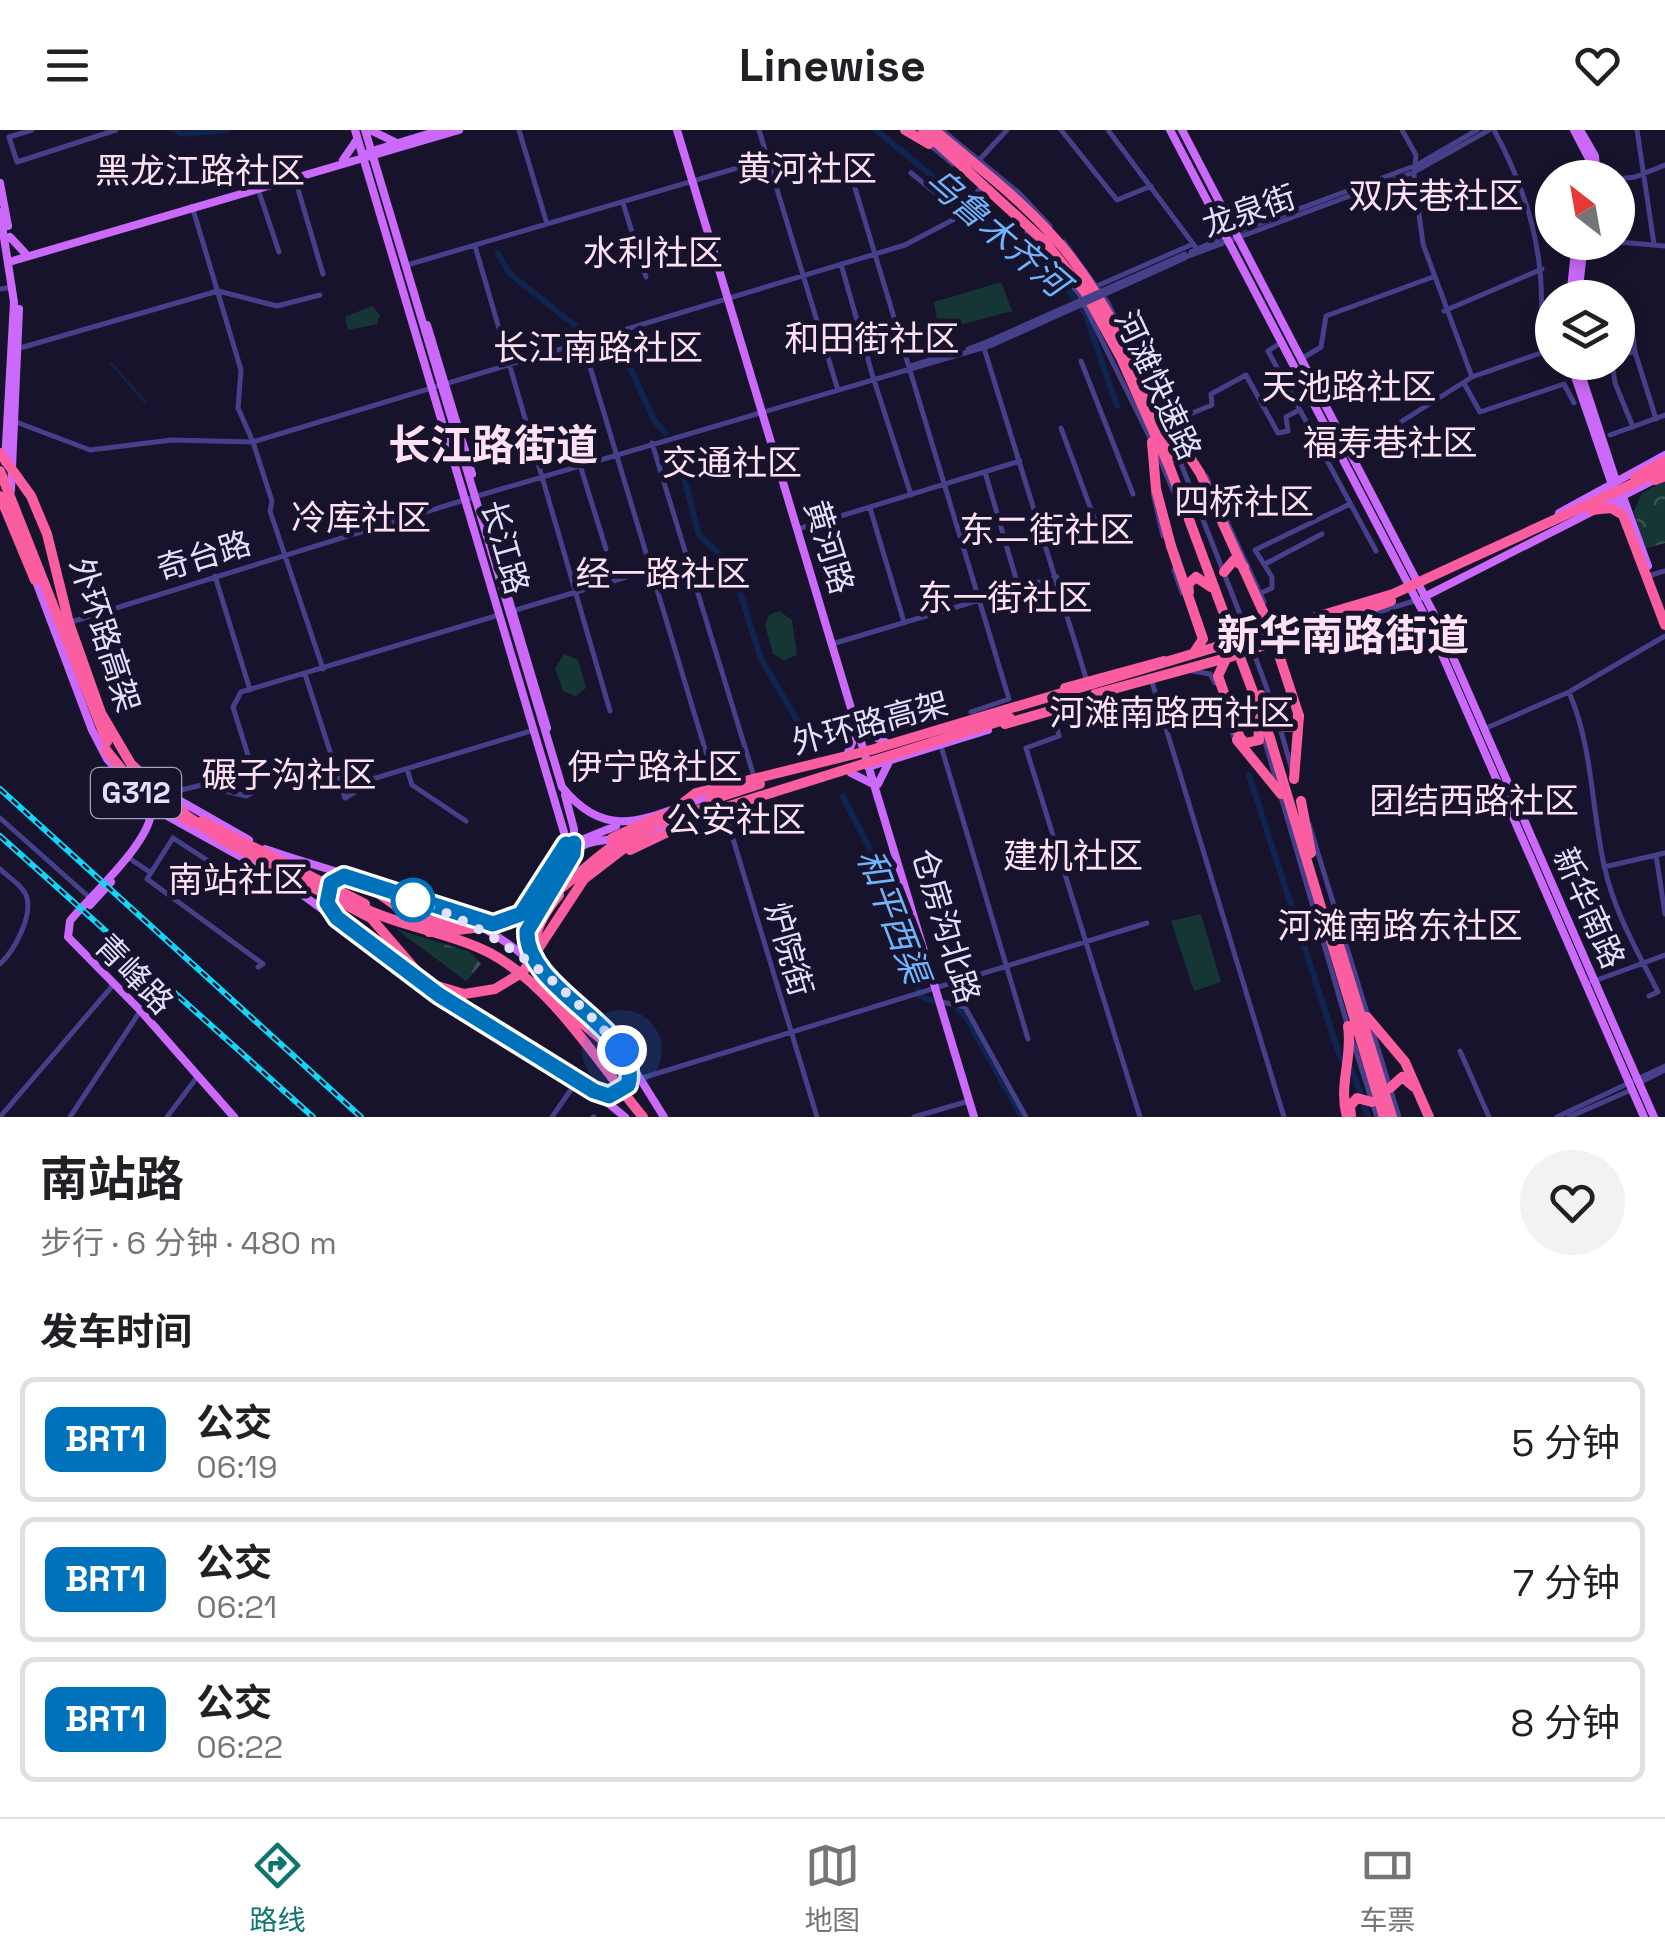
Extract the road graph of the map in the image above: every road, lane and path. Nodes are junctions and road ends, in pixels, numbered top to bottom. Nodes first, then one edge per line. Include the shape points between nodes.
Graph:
1 (32, 130) edge
2 (116, 130) edge
3 (441, 130) edge
4 (459, 130) edge
5 (519, 130) edge
6 (679, 130) edge
7 (759, 130) edge
8 (915, 130) edge
9 (941, 130) edge
10 (1006, 130) edge
11 (1061, 130) edge
12 (1170, 130) edge
13 (1402, 130) edge
14 (1477, 130) edge
15 (1492, 130) edge
16 (1577, 130) edge
17 (1638, 130) edge
18 (1111, 131) edge
19 (1183, 131) edge
20 (362, 132) edge
21 (399, 143) junction
22 (929, 144) joint
23 (372, 154) junction
24 (940, 154) junction
25 (362, 157) junction
26 (980, 158) junction
27 (768, 159) junction
28 (343, 160) junction
29 (1589, 160) edge
30 (1665, 165) edge
31 (1416, 168) junction
32 (911, 173) dead end
33 (1644, 174) junction
34 (1635, 176) edge
35 (852, 178) dead end
36 (294, 179) junction
37 (695, 182) junction
38 (0, 183) edge
39 (1151, 186) junction
40 (981, 187) junction
41 (258, 190) junction
42 (623, 203) junction
43 (192, 207) junction
44 (0, 212) edge
45 (962, 214) junction
46 (547, 224) junction
47 (1232, 236) junction
48 (990, 237) dead end
49 (10, 238) junction
50 (1635, 243) edge
51 (1654, 244) junction
52 (474, 246) junction
53 (1665, 246) edge
54 (1195, 247) junction
55 (279, 252) dead end
56 (873, 254) junction
57 (26, 255) junction
58 (1185, 256) junction
59 (11, 259) junction
60 (841, 264) junction
61 (404, 266) junction
62 (1542, 269) junction
63 (323, 274) dead end
64 (802, 275) junction
65 (16, 276) junction
66 (646, 277) dead end
67 (1433, 277) junction
68 (1542, 280) edge
69 (1097, 286) junction
70 (13, 287) junction
71 (0, 289) edge
72 (218, 291) junction
73 (729, 295) junction
74 (320, 296) dead end
75 (1444, 310) junction
76 (1120, 325) junction
77 (1100, 333) junction
78 (582, 340) junction
79 (1282, 342) junction
80 (988, 344) junction
81 (20, 348) junction
82 (1121, 350) junction
83 (1635, 352) edge
84 (1535, 355) edge
85 (1301, 358) junction
86 (509, 361) junction
87 (1081, 361) dead end
88 (910, 368) junction
89 (873, 378) junction
90 (1472, 378) junction
91 (1580, 380) edge
92 (1615, 380) edge
93 (438, 383) junction
94 (1464, 384) junction
95 (836, 387) junction
96 (1134, 389) junction
97 (1147, 396) junction
98 (5, 398) edge
99 (1574, 403) dead end
100 (764, 410) junction
101 (1299, 410) junction
102 (1665, 415) edge
103 (1164, 417) junction
104 (1656, 418) junction
105 (16, 422) junction
106 (1634, 426) junction
107 (1062, 428) dead end
108 (1149, 435) junction
109 (1610, 435) dead end
110 (1174, 437) junction
111 (256, 440) junction
112 (652, 444) junction
113 (617, 454) junction
114 (1350, 454) junction
115 (1020, 461) junction
116 (0, 462) edge
117 (580, 465) junction
118 (1664, 470) edge
119 (984, 472) junction
120 (543, 476) junction
121 (1613, 482) junction
122 (0, 484) edge
123 (947, 484) junction
124 (1133, 494) dead end
125 (911, 495) junction
126 (0, 496) edge
127 (473, 497) junction
128 (1620, 498) junction
129 (1350, 504) junction
130 (870, 508) junction
131 (1590, 511) junction
132 (1096, 523) dead end
133 (799, 528) junction
134 (1322, 534) dead end
135 (606, 549) dead end
136 (1376, 551) dead end
137 (285, 554) junction
138 (1264, 564) junction
139 (1225, 568) junction
140 (650, 570) junction
141 (1665, 571) edge
142 (1651, 575) junction
143 (215, 576) junction
144 (1056, 577) junction
145 (36, 580) junction
146 (1413, 584) junction
147 (1019, 589) junction
148 (577, 591) junction
149 (1214, 592) junction
150 (1261, 593) junction
151 (1421, 599) junction
152 (982, 600) junction
153 (1373, 601) junction
154 (1391, 601) junction
155 (1665, 612) edge
156 (506, 613) junction
157 (904, 622) junction
158 (63, 624) junction
159 (1278, 624) junction
160 (1290, 624) junction
161 (1251, 630) junction
162 (1665, 631) edge
163 (1287, 638) junction
164 (1226, 641) junction
165 (833, 643) junction
166 (1198, 651) junction
167 (1257, 651) junction
168 (1234, 659) junction
169 (1165, 660) junction
170 (1200, 666) junction
171 (322, 668) junction
172 (1180, 672) junction
173 (305, 674) junction
174 (1156, 679) junction
175 (1458, 681) junction
176 (1094, 684) junction
177 (250, 690) junction
178 (1569, 692) junction
179 (1261, 695) junction
180 (1084, 696) junction
181 (1015, 703) junction
182 (610, 712) dead end
183 (971, 712) dead end
184 (1052, 713) junction
185 (1257, 714) junction
186 (1298, 716) junction
187 (1278, 722) junction
188 (1005, 724) joint
189 (1484, 728) junction
190 (534, 730) junction
191 (859, 730) junction
192 (987, 730) junction
193 (1239, 739) junction
194 (886, 743) junction
195 (107, 746) junction
196 (941, 746) junction
197 (875, 753) junction
198 (847, 755) junction
199 (1249, 755) junction
200 (870, 767) junction
201 (407, 769) junction
202 (851, 773) junction
203 (1294, 780) junction
204 (756, 783) junction
205 (876, 784) junction
206 (562, 788) junction
207 (718, 793) junction
208 (168, 794) junction
209 (1280, 794) junction
210 (1301, 801) junction
211 (151, 807) junction
212 (724, 810) junction
213 (1286, 812) junction
214 (162, 814) junction
215 (0, 818) edge
216 (466, 821) dead end
217 (618, 825) junction
218 (568, 839) junction
219 (586, 844) junction
220 (267, 850) junction
221 (1308, 852) junction
222 (1665, 853) edge
223 (573, 854) junction
224 (1656, 855) junction
225 (129, 858) junction
226 (278, 860) junction
227 (588, 863) junction
228 (1604, 867) junction
229 (0, 869) edge
230 (151, 873) junction
231 (357, 878) junction
232 (262, 896) dead end
233 (90, 898) junction
234 (1665, 914) edge
235 (337, 918) junction
236 (457, 920) junction
237 (1147, 923) dead end
238 (432, 926) junction
239 (1086, 939) junction
240 (1336, 947) junction
241 (1665, 955) edge
242 (0, 964) edge
243 (1008, 964) junction
244 (1641, 964) junction
245 (258, 968) dead end
246 (541, 976) junction
247 (114, 984) junction
248 (1590, 984) junction
249 (936, 986) junction
250 (1360, 992) junction
251 (1649, 996) dead end
252 (552, 998) junction
253 (1340, 1003) junction
254 (942, 1004) junction
255 (142, 1009) junction
256 (1367, 1017) junction
257 (1348, 1026) junction
258 (790, 1030) junction
259 (1028, 1039) dead end
260 (1460, 1051) dead end
261 (627, 1061) junction
262 (1665, 1068) edge
263 (198, 1076) junction
264 (642, 1078) junction
265 (577, 1081) junction
266 (1634, 1084) junction
267 (1390, 1088) junction
268 (594, 1091) junction
269 (1418, 1091) junction
270 (970, 1100) junction
271 (1372, 1102) junction
272 (1350, 1113) edge
273 (234, 1115) edge
274 (0, 1117) edge
275 (70, 1117) edge
276 (167, 1117) edge
277 (552, 1117) edge
278 (625, 1117) edge
279 (646, 1117) edge
280 (664, 1117) edge
281 (817, 1117) edge
282 (914, 1117) edge
283 (975, 1117) edge
284 (1026, 1117) edge
285 (1140, 1117) edge
286 (1284, 1117) edge
287 (1381, 1117) edge
288 (1396, 1117) edge
289 (1427, 1117) edge
290 (1488, 1117) edge
291 (1557, 1117) edge
292 (1569, 1117) edge
293 (1644, 1117) edge
294 (1654, 1117) edge

1 - 2 street via 8,137 16,162
3 - 21 main road
4 - 23 main road
5 - 46 street
6 - 37 main road, 黄河路
7 - 27 street
8 - 22 highway
8 - 24 highway
8 - 82 highway, 河滩快速路 via 1045,242
9 - 26 street
9 - 82 highway, 河滩快速路 via 1059,243 1092,287
10 - 26 street
11 - 39 street via 1116,200
12 - 47 main road, 新华南路
13 - 31 street
14 - 31 street, 龙泉街
15 - 31 street, 龙泉街
15 - 62 street via 1527,202
16 - 29 main road
17 - 33 street
18 - 39 street
19 - 47 main road, 新华南路
20 - 21 main road
20 - 23 main road, 长江路
20 - 25 main road, 长江路
20 - 28 main road
21 - 23 main road
22 - 24 street
23 - 25 main road
23 - 61 main road, 长江路
24 - 40 street
25 - 28 main road
25 - 36 main road
25 - 93 main road, 长江路
26 - 69 street via 1033,206
27 - 37 street
27 - 64 street
28 - 43 main road
30 - 33 street
31 - 47 street, 龙泉街 via 1315,212
31 - 67 street
32 - 45 street
33 - 34 street
33 - 51 street
35 - 56 street
36 - 41 main road
36 - 63 street
37 - 42 street
37 - 73 main road, 黄河路
38 - 49 main road, G312
39 - 54 street
40 - 45 street
40 - 77 street via 1050,257
41 - 43 main road
41 - 55 street
42 - 46 street
42 - 66 street
43 - 57 main road
43 - 72 street
44 - 59 main road, G312
45 - 48 street
45 - 56 street
46 - 52 street
47 - 54 street, 龙泉街
47 - 58 street, 龙泉街
47 - 79 main road
47 - 85 main road, 新华南路
49 - 57 main road
49 - 59 main road, G312
50 - 51 street
51 - 53 street
52 - 61 street
52 - 86 street
54 - 58 street, 龙泉街
54 - 69 street
56 - 60 street
56 - 88 street
57 - 59 main road
57 - 65 main road
58 - 80 street, 奇台路, bridge
59 - 65 main road, G312
59 - 70 main road, G312
60 - 64 street
60 - 89 street
61 - 93 main road, 长江路
62 - 68 street
62 - 75 street
64 - 73 street
64 - 95 street
65 - 81 main road, G312
67 - 75 street
67 - 85 street via 1326,316 1321,347
69 - 76 street
70 - 71 street
70 - 98 main road, G312
72 - 74 street via 277,306
72 - 81 street
72 - 111 street via 241,370 238,408
73 - 78 street
73 - 100 main road, 黄河路
75 - 90 street
76 - 82 highway
76 - 103 street
77 - 82 highway
77 - 108 street
78 - 86 street
78 - 113 street, 炉院街
79 - 101 street via 1268,351
79 - 146 main road
80 - 88 street, 奇台路
80 - 115 street
81 - 105 main road, G312
82 - 96 highway, 河滩快速路
82 - 97 highway, 河滩快速路
83 - 104 street
84 - 90 street
85 - 114 main road, 新华南路
86 - 93 street
86 - 120 street
87 - 124 street
88 - 89 street, 奇台路
88 - 123 street
89 - 95 street, 奇台路
89 - 100 street, 奇台路
89 - 125 street
90 - 94 street
91 - 121 main road
92 - 106 street
93 - 111 street
93 - 127 main road, 长江路
94 - 99 street via 1480,412 1564,384
94 - 114 street
95 - 100 street, 奇台路
96 - 108 highway
96 - 221 highway, 河滩快速路 via 1170,468
97 - 103 highway
97 - 179 highway, 河滩快速路
98 - 145 main road, G312 via 3,484
100 - 112 street, 奇台路
100 - 133 main road, 黄河路
101 - 103 street via 1286,418 1288,431 1278,433 1246,375 1210,394 1206,409
101 - 129 street
102 - 104 street
103 - 110 highway
103 - 139 street
104 - 106 street
105 - 111 street via 90,450 172,440
105 - 158 main road, G312 via 10,483 16,514
106 - 109 street
107 - 132 street
108 - 149 street
108 - 166 street via 1155,508
108 - 166 highway, bridge via 1171,546 1203,639
110 - 150 street via 1216,491
110 - 159 highway via 1208,489 1265,616
111 - 137 street
112 - 113 street, 奇台路
112 - 204 street
113 - 117 street, 奇台路
113 - 140 street, 炉院街
114 - 146 main road, 新华南路
115 - 119 street
115 - 144 street
116 - 158 highway, bridge
116 - 195 highway, bridge
116 - 197 highway, 外环路高架, bridge via 36,509 100,713 131,764 226,842 371,918 410,968 443,990 480,994 523,972 584,879 696,793
116 - 197 highway, 外环路高架, bridge via 30,501 99,718 130,769 185,820 366,921 408,975 443,996 482,998 527,976 586,885 658,834
117 - 120 street, 奇台路
117 - 135 street
118 - 121 main road
118 - 128 main road
118 - 131 highway, 外环路高架, bridge
118 - 153 highway, 外环路高架, bridge
119 - 123 street
119 - 147 street
120 - 127 street, 奇台路
120 - 148 street
121 - 128 main road
121 - 146 main road via 1523,534
122 - 195 highway, bridge
123 - 125 street
123 - 152 street
125 - 130 street
126 - 145 highway
127 - 137 street, 奇台路
127 - 156 main road, 长江路
128 - 142 main road
128 - 151 main road
128 - 162 main road
129 - 136 street
129 - 138 street via 1256,550
130 - 133 street
130 - 157 street
131 - 154 highway, 外环路高架, bridge
131 - 162 highway, bridge via 1611,508 1622,516
133 - 165 main road, 黄河路
134 - 138 street
137 - 143 street, 奇台路
137 - 171 street
138 - 150 street via 1272,588
139 - 161 street
139 - 161 highway via 1240,562 1246,572 1263,618
140 - 148 street
140 - 207 street, 炉院街
141 - 142 street
142 - 155 main road
143 - 158 street, 奇台路
143 - 177 street
144 - 147 street
144 - 176 street
145 - 211 main road, G312 via 99,744
146 - 151 main road, 新华南路
146 - 160 street
147 - 152 street
148 - 156 street
148 - 182 street
149 - 164 street
149 - 164 highway, bridge via 1201,578 1188,584 1204,637
150 - 160 street via 1270,617
151 - 167 street
151 - 175 main road, 新华南路
152 - 157 street
152 - 183 street via 1008,699
153 - 159 highway, bridge
153 - 176 highway, 外环路高架, bridge
154 - 163 highway, bridge
154 - 180 highway, 外环路高架, bridge
156 - 171 street
156 - 190 main road, 长江路
156 - 206 main road, 长江路
157 - 165 street
158 - 208 main road, G312 via 119,743
159 - 161 highway, bridge
160 - 161 street via 1261,634
161 - 164 highway, bridge
161 - 167 street
162 - 178 street
163 - 167 highway, bridge
163 - 186 highway, bridge via 1278,652
164 - 166 highway, bridge
164 - 168 street
165 - 191 main road, 黄河路
166 - 169 highway, bridge
166 - 176 street
167 - 168 highway, bridge
167 - 186 highway, bridge via 1274,653
167 - 187 street
168 - 170 highway, bridge
168 - 172 street
168 - 185 street
168 - 193 highway, bridge via 1221,664 1218,676
169 - 176 highway, bridge
169 - 181 highway, bridge
170 - 174 highway, bridge
170 - 193 highway, bridge via 1214,672
171 - 173 street
172 - 174 street
172 - 199 street via 1210,674 1236,742
173 - 177 street
173 - 201 street via 342,796 355,792 356,784
174 - 180 highway, bridge
174 - 184 street
174 - 188 highway, bridge
174 - 286 street
175 - 189 main road, 新华南路
175 - 248 main road, 新华南路
176 - 181 street
176 - 197 highway, 外环路高架, bridge
177 - 208 street via 232,701 252,792 202,785
178 - 189 street
178 - 228 street via 1585,729
179 - 187 highway
179 - 221 highway, 河滩快速路
180 - 197 highway, 外环路高架, bridge
181 - 194 main road
184 - 192 street
184 - 239 street via 1059,736 1026,748
185 - 193 highway via 1259,740
185 - 209 street
186 - 187 highway via 1290,729
186 - 203 highway
187 - 203 street
188 - 192 main road
189 - 248 main road, 新华南路
190 - 201 street
190 - 218 main road, 长江路
191 - 194 main road
191 - 197 main road, 黄河路
191 - 198 main road
192 - 196 main road
193 - 199 highway
194 - 197 main road
195 - 226 highway via 165,802
195 - 238 highway via 132,782 171,812 378,916
196 - 197 main road
196 - 243 street
197 - 198 main road
197 - 200 main road, 仓房沟北路
197 - 200 main road
197 - 205 main road
197 - 227 highway, bridge via 631,834
197 - 236 highway, bridge via 625,830 531,902 508,914
198 - 204 main road
199 - 209 highway
200 - 202 main road
200 - 205 main road, 仓房沟北路
201 - 216 street via 412,785
202 - 205 main road
202 - 212 main road
203 - 210 street
204 - 207 main road
205 - 249 main road, 仓房沟北路
206 - 217 main road, 长江路 via 578,806
206 - 218 main road
207 - 212 street, 炉院街
207 - 217 main road
208 - 220 main road, G312
209 - 213 street
210 - 221 highway
210 - 250 street
211 - 214 main road, G312
211 - 225 main road, 青峰路
212 - 219 main road
212 - 258 street, 炉院街
213 - 221 highway
213 - 253 street
214 - 225 main road, 青峰路
214 - 235 main road, G312
215 - 233 street
217 - 218 main road
218 - 219 main road
218 - 223 main road
218 - 236 main road via 521,914 493,924
219 - 223 main road
220 - 226 highway
220 - 231 main road, G312
221 - 240 highway, 河滩快速路
222 - 224 street
223 - 246 main road via 527,931
224 - 228 street
224 - 234 street
225 - 230 street
225 - 233 main road, 青峰路
225 - 255 main road, 青峰路 via 72,935
226 - 238 highway via 378,911
227 - 238 highway, bridge via 510,920
227 - 246 highway, bridge via 544,913 532,955
228 - 244 street
229 - 242 street via 28,904
230 - 232 street via 173,838
230 - 245 street via 147,879 262,964
231 - 235 main road, bridge via 340,876 328,888 327,903
231 - 236 main road, G312
231 - 238 highway via 393,907
233 - 247 main road, 青峰路 via 70,922 68,937
235 - 265 main road, G312
236 - 238 highway, bridge
236 - 246 main road, G312 via 498,936
237 - 239 street
238 - 279 highway via 530,982
239 - 243 street
239 - 285 street
240 - 250 highway
240 - 253 highway
240 - 287 highway, 河滩快速路
240 - 288 highway, 河滩快速路
241 - 244 street
243 - 249 street
243 - 259 street
244 - 248 street
244 - 251 street via 1658,992
246 - 252 highway
246 - 261 main road, G312 via 618,1045
247 - 255 main road, 青峰路
247 - 274 street
248 - 266 main road, 新华南路
249 - 254 main road, 仓房沟北路
249 - 258 street
250 - 256 street
252 - 261 highway
252 - 279 highway
253 - 257 street
254 - 270 main road, 仓房沟北路
254 - 284 street via 965,1007
255 - 263 main road, 青峰路
255 - 275 street
256 - 267 street
256 - 269 highway via 1400,1054
257 - 271 street
257 - 272 highway via 1342,1085
258 - 264 street
258 - 281 street, 炉院街
260 - 290 street
261 - 264 main road, G312
261 - 268 main road, bridge via 631,1077 625,1089 609,1096
262 - 266 street
263 - 273 main road, 青峰路
263 - 276 street
264 - 280 main road, G312
265 - 268 main road, G312
265 - 277 street
266 - 291 street
266 - 292 street
266 - 293 main road, 新华南路
266 - 294 main road, 新华南路
267 - 269 highway via 1402,1077
267 - 288 street
268 - 278 main road, G312
269 - 289 highway
270 - 282 street
270 - 283 main road, 仓房沟北路
271 - 272 highway via 1359,1097
271 - 287 street

